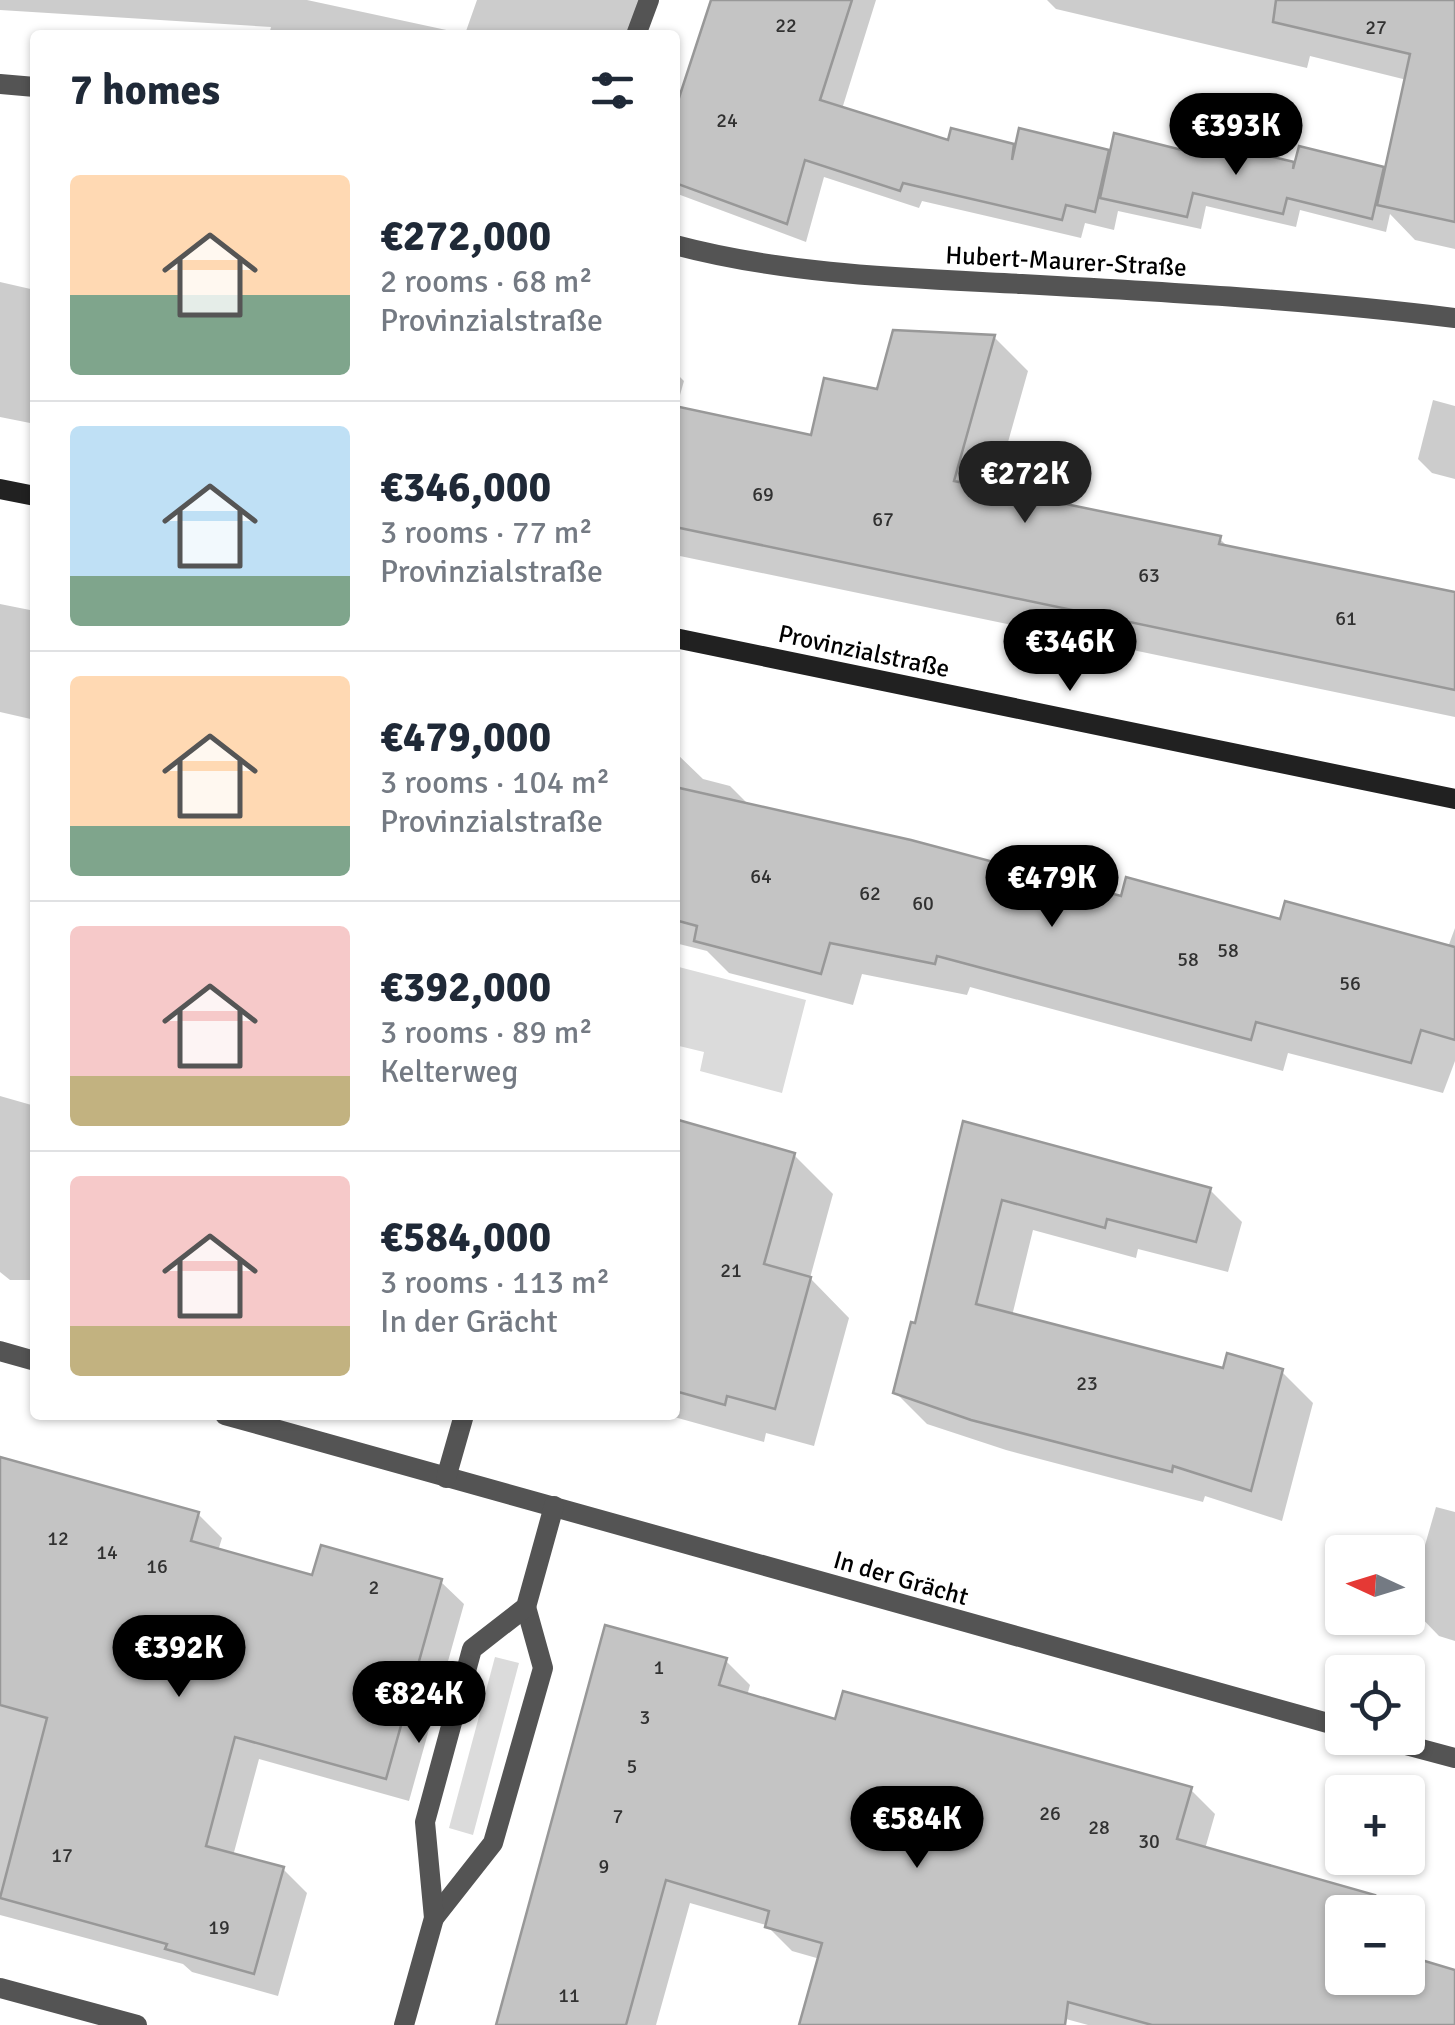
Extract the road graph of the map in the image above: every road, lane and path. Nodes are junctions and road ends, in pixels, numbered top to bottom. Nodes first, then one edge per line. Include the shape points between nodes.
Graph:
1 (648, 0) edge
2 (638, 30) edge
3 (0, 84) edge
4 (30, 87) edge
5 (680, 246) edge
6 (1455, 318) edge
7 (0, 488) edge
8 (30, 495) edge
9 (680, 639) edge
10 (1455, 800) edge
11 (0, 1351) edge
12 (30, 1360) edge
13 (243, 1420) edge
14 (463, 1420) edge
15 (446, 1478) junction
16 (554, 1506) junction
17 (526, 1608) junction
18 (1325, 1722) edge
19 (1425, 1750) edge
20 (1455, 1758) edge
21 (434, 1918) junction
22 (0, 1988) edge
23 (137, 2025) edge
24 (404, 2025) edge

1 - 2 street
3 - 4 street
5 - 6 street, Hubert-Maurer-Straße via 728,259 870,276 1307,299
7 - 8 main road
9 - 10 main road, Provinzialstraße
11 - 12 street
13 - 15 street, In der Grächt
14 - 15 street
15 - 16 street, In der Grächt
16 - 17 street
16 - 18 street, In der Grächt
17 - 21 street via 543,1668 493,1842
17 - 21 street via 472,1649 425,1822
19 - 20 street
21 - 24 street
22 - 23 street

